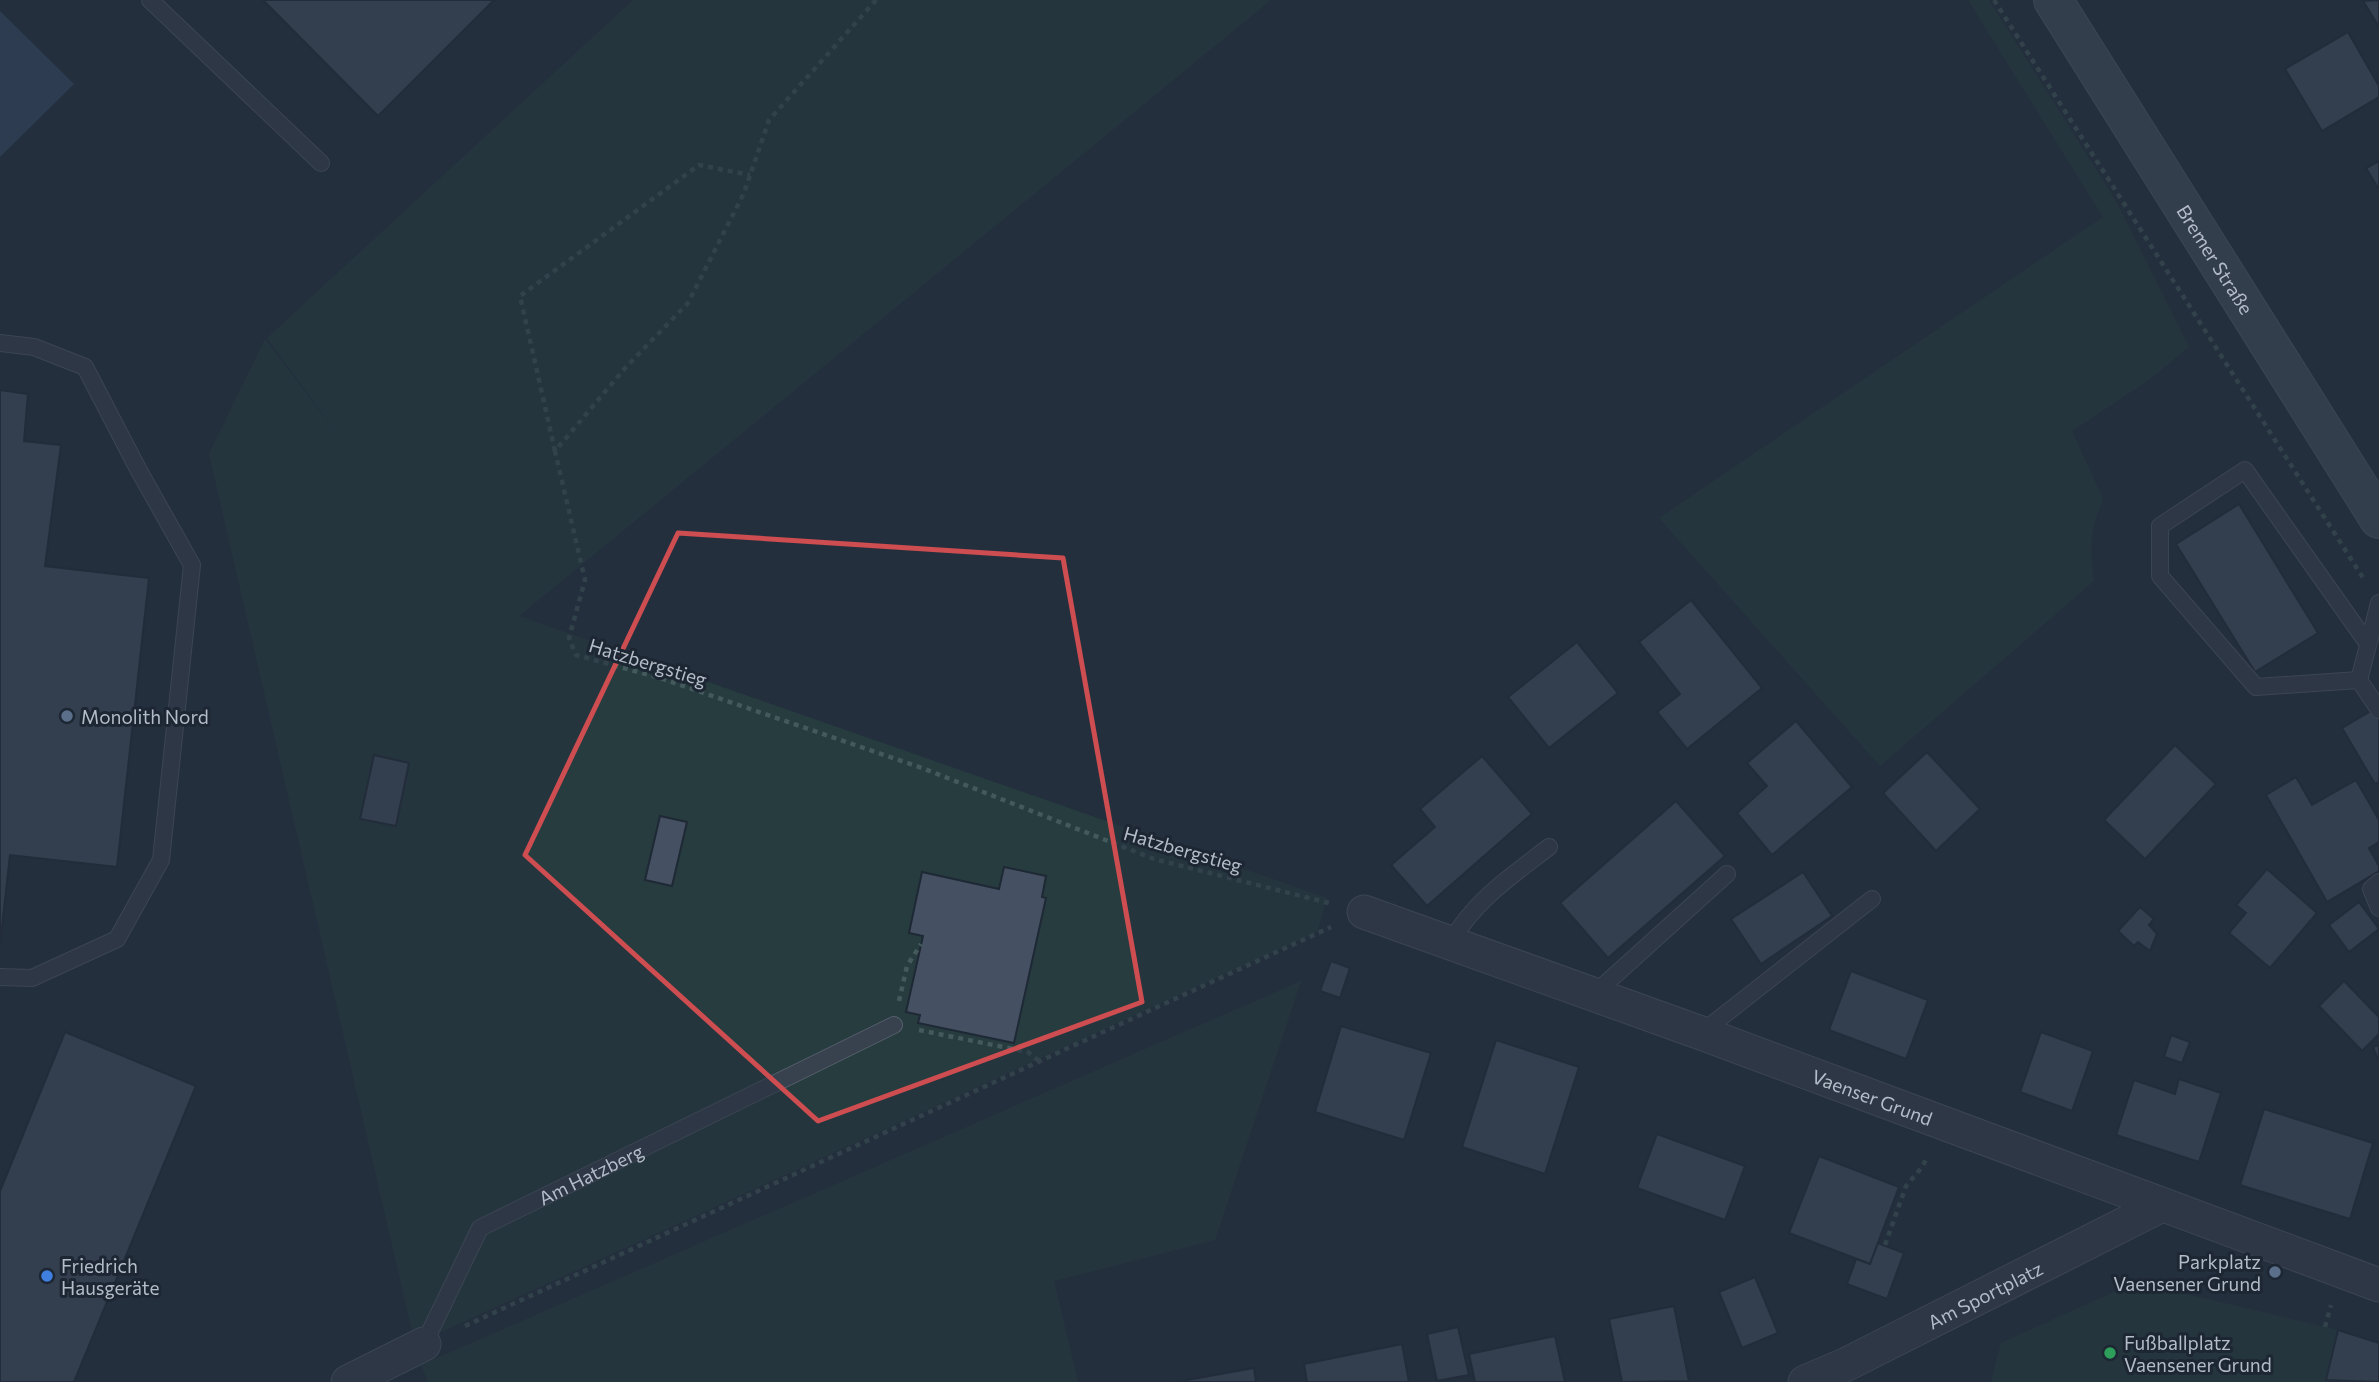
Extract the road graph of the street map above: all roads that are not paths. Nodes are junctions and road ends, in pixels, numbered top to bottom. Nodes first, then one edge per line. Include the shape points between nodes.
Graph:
1 (149, 0) edge
2 (2053, 0) edge
3 (321, 163) dead end
4 (0, 342) edge
5 (2379, 519) edge
6 (2379, 603) edge
7 (2368, 644) junction
8 (2359, 680) junction
9 (2379, 710) edge
10 (1549, 847) dead end
11 (1727, 874) dead end
12 (2379, 882) edge
13 (1872, 900) dead end
14 (2379, 908) edge
15 (1364, 912) road end
16 (1450, 943) junction
17 (0, 977) edge
18 (1593, 995) junction
19 (894, 1025) road end
20 (1701, 1033) junction
21 (2162, 1205) junction
22 (2379, 1285) edge
23 (424, 1345) joint
24 (1845, 1373) edge
25 (348, 1382) edge
26 (1805, 1382) edge

1 - 3 lane
2 - 5 main road, Bremer Straße
4 - 17 lane via 34,347 85,367 192,565 161,860 117,939 32,978
6 - 7 lane
7 - 8 lane
7 - 8 lane via 2245,470 2160,526 2160,576 2256,687
8 - 9 lane
10 - 16 lane via 1463,920
11 - 18 lane
12 - 14 lane via 2371,889
13 - 20 lane
15 - 16 street, Vaenser Grund
16 - 18 street, Vaenser Grund
18 - 20 street, Vaenser Grund
19 - 23 lane, Am Hatzberg via 480,1228
20 - 21 street, Vaenser Grund
21 - 22 street, Vaenser Grund
21 - 24 street, Am Sportplatz
23 - 25 street
24 - 26 street, Am Sportplatz

